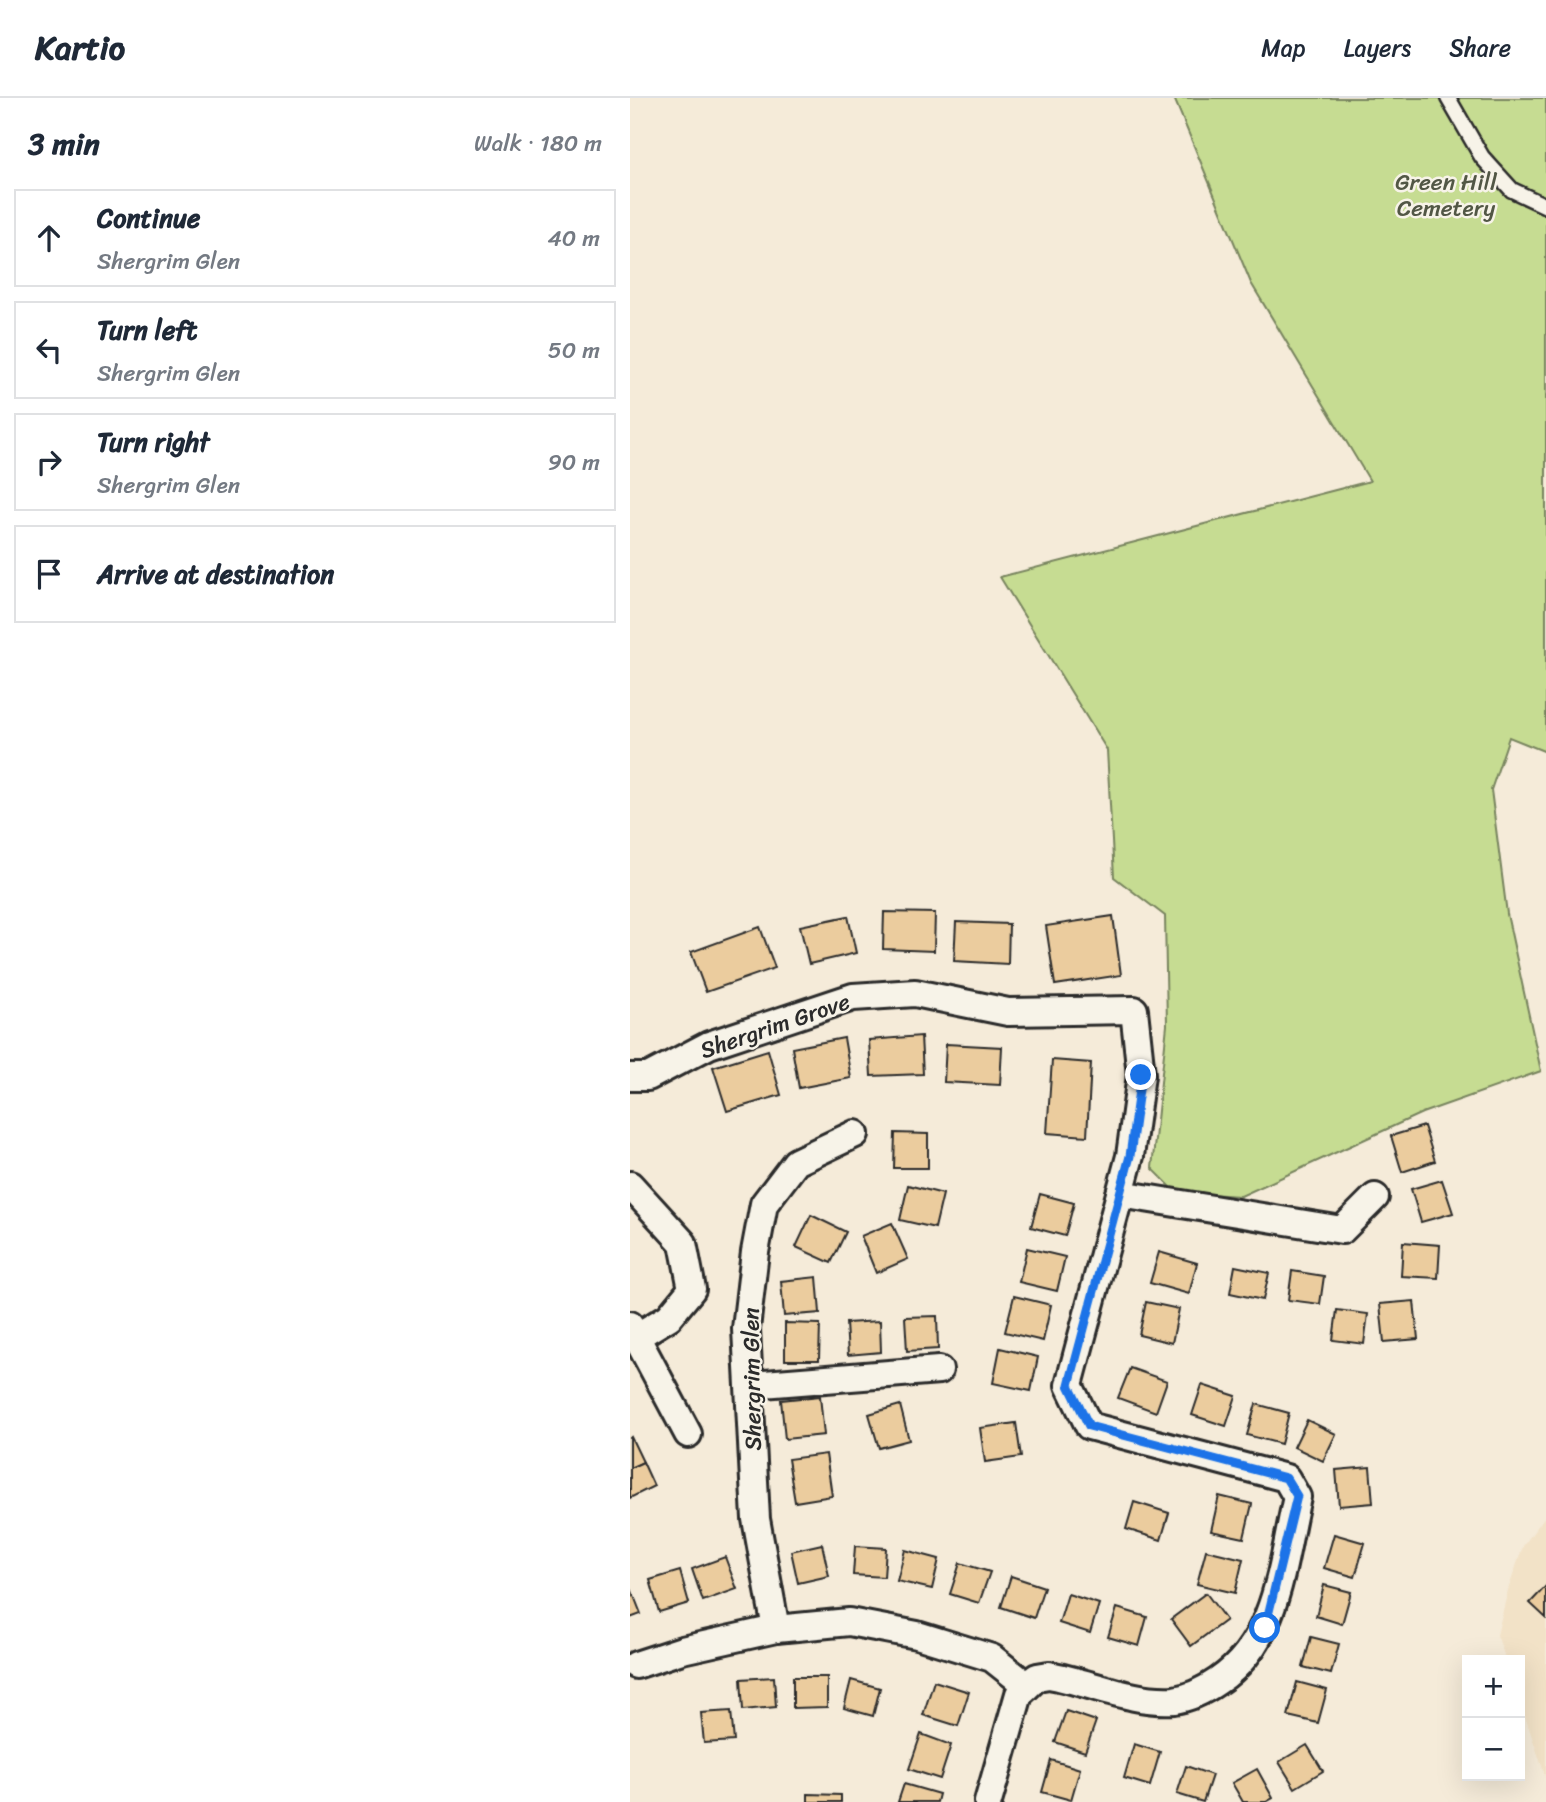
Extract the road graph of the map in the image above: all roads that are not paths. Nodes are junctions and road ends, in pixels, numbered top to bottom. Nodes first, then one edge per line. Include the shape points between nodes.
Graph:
1 (1448, 98) edge
2 (1546, 206) edge
3 (630, 1077) edge
4 (855, 1134) dead end
5 (630, 1185) edge
6 (1120, 1194) junction
7 (1376, 1197) dead end
8 (633, 1331) edge
9 (939, 1370) dead end
10 (750, 1385) junction
11 (688, 1434) dead end
12 (776, 1629) junction
13 (636, 1665) dead end
14 (1026, 1685) junction
15 (988, 1802) edge

1 - 2 lane via 1482,157 1512,190
3 - 6 street, Shergrim Grove via 648,1077 709,1045 853,997 915,993 1008,1012 1134,1010 1141,1075
4 - 10 street, Shergrim Glen via 796,1162 764,1204 746,1329
5 - 8 street via 684,1243 692,1289 669,1317
6 - 7 street via 1342,1230
6 - 14 street via 1069,1385 1089,1426 1286,1478 1297,1496 1265,1628 1250,1653 1228,1674 1204,1690 1176,1700 1150,1699 1049,1675
8 - 11 street
9 - 10 street
10 - 12 street, Shergrim Glen via 756,1519
12 - 13 street
12 - 14 street via 849,1622 918,1635 992,1658
14 - 15 street via 1014,1706

